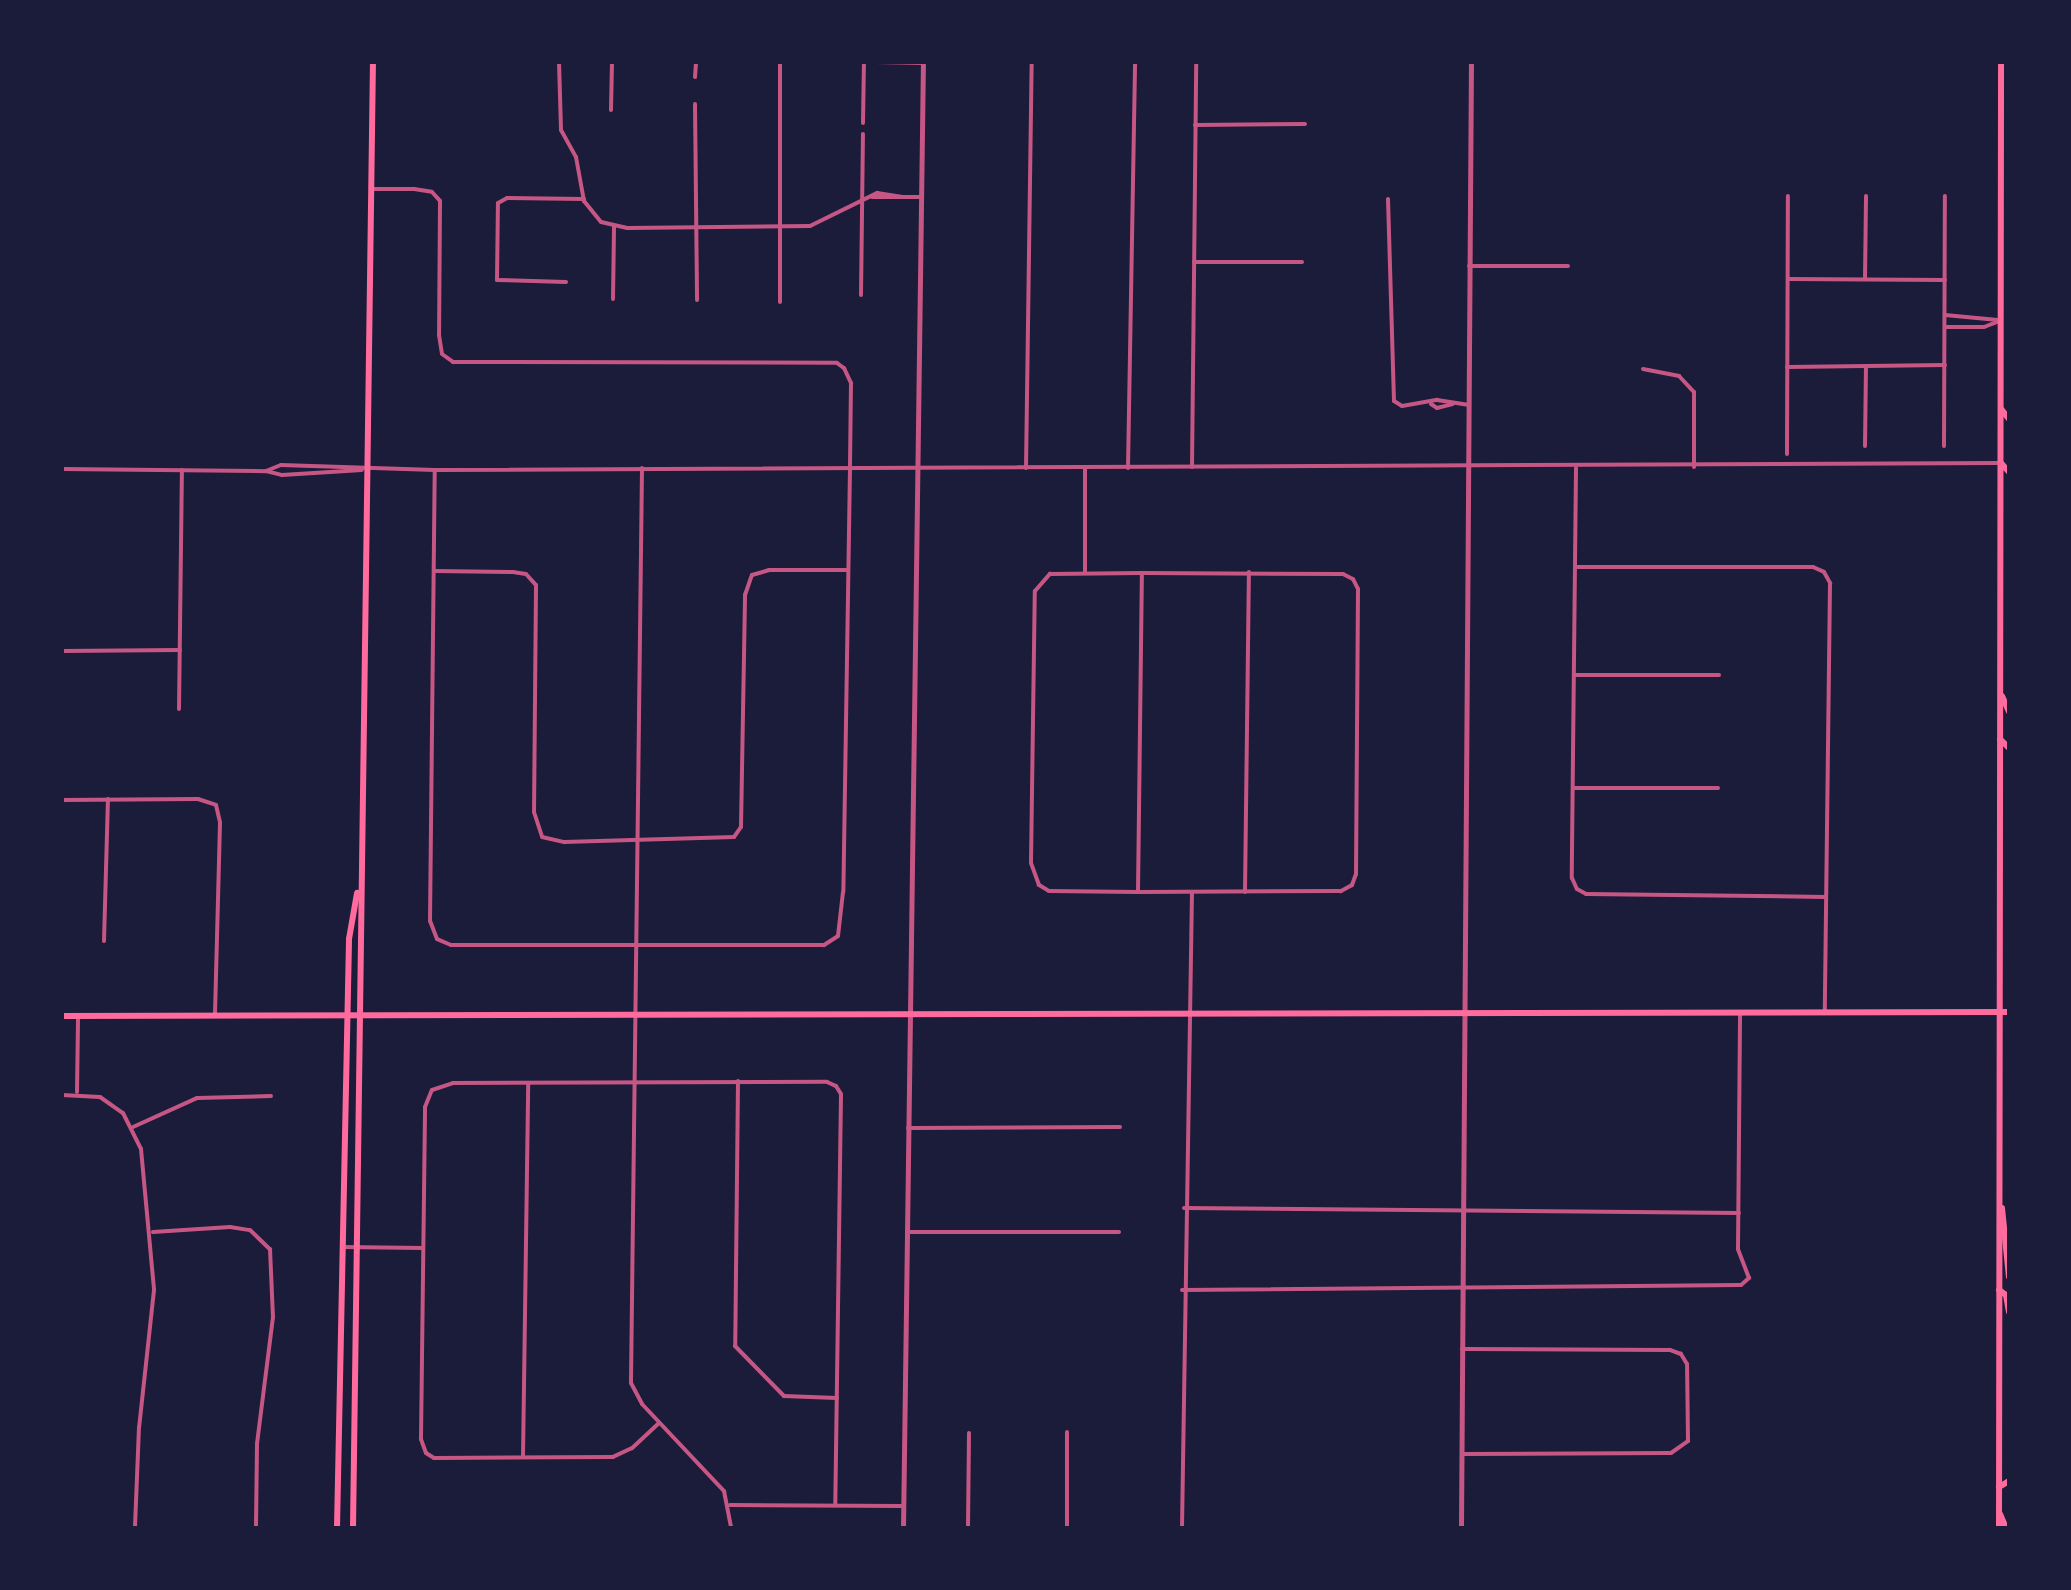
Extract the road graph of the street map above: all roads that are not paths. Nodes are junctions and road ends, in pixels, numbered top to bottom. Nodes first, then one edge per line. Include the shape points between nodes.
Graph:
1 (373, 62) edge
2 (559, 62) edge
3 (612, 62) edge
4 (696, 62) edge
5 (780, 62) edge
6 (864, 62) edge
7 (876, 62) edge
8 (906, 62) edge
9 (923, 62) edge
10 (1032, 62) edge
11 (1135, 62) edge
12 (1196, 62) edge
13 (1471, 62) edge
14 (2001, 62) edge
15 (695, 77) dead end
16 (695, 104) dead end
17 (611, 110) dead end
18 (863, 123) dead end
19 (1305, 124) dead end
20 (1195, 125) junction
21 (2002, 133) junction
22 (863, 134) dead end
23 (2009, 140) edge
24 (2001, 182) junction
25 (371, 189) junction
26 (2009, 190) edge
27 (1788, 196) dead end
28 (1866, 196) dead end
29 (1945, 196) dead end
30 (921, 197) junction
31 (584, 199) junction
32 (863, 199) junction
33 (1388, 199) dead end
34 (614, 226) junction
35 (779, 226) junction
36 (695, 229) junction
37 (1194, 262) junction
38 (1302, 262) dead end
39 (1469, 266) junction
40 (1568, 266) dead end
41 (1788, 279) junction
42 (1865, 279) junction
43 (1945, 280) junction
44 (566, 282) dead end
45 (861, 295) dead end
46 (613, 299) dead end
47 (697, 300) dead end
48 (780, 302) dead end
49 (1945, 315) junction
50 (2000, 321) junction
51 (1945, 327) junction
52 (1945, 365) junction
53 (1866, 366) junction
54 (1787, 367) junction
55 (1643, 369) dead end
56 (1468, 405) junction
57 (2001, 409) junction
58 (2009, 419) edge
59 (1865, 446) dead end
60 (1944, 446) dead end
61 (1787, 454) dead end
62 (2001, 463) junction
63 (1467, 466) junction
64 (1192, 467) junction
65 (1694, 467) junction
66 (642, 468) junction
67 (850, 468) junction
68 (918, 468) junction
69 (1026, 468) junction
70 (1085, 468) junction
71 (1128, 468) junction
72 (1576, 468) junction
73 (62, 469) edge
74 (366, 469) junction
75 (182, 470) junction
76 (435, 470) junction
77 (266, 471) junction
78 (2009, 472) edge
79 (1575, 567) junction
80 (848, 570) junction
81 (434, 571) junction
82 (1249, 572) junction
83 (1085, 573) junction
84 (1142, 573) junction
85 (180, 650) junction
86 (62, 651) edge
87 (1574, 675) junction
88 (1719, 675) dead end
89 (2000, 693) junction
90 (179, 709) dead end
91 (2009, 712) edge
92 (2000, 739) junction
93 (2009, 748) edge
94 (1573, 788) junction
95 (1718, 788) dead end
96 (108, 799) junction
97 (62, 800) edge
98 (638, 841) junction
99 (358, 885) junction
100 (1138, 892) junction
101 (1192, 892) junction
102 (1245, 892) junction
103 (1826, 897) junction
104 (104, 941) dead end
105 (637, 945) junction
106 (1825, 1012) junction
107 (1999, 1012) junction
108 (2009, 1012) edge
109 (1464, 1013) junction
110 (1740, 1013) junction
111 (909, 1014) junction
112 (1189, 1014) junction
113 (348, 1015) junction
114 (363, 1015) junction
115 (636, 1015) junction
116 (62, 1016) edge
117 (78, 1016) junction
118 (215, 1016) junction
119 (738, 1081) junction
120 (633, 1082) junction
121 (528, 1083) junction
122 (77, 1092) junction
123 (62, 1095) edge
124 (271, 1096) dead end
125 (133, 1127) junction
126 (1120, 1127) dead end
127 (908, 1128) junction
128 (1999, 1197) junction
129 (1184, 1208) junction
130 (1463, 1209) junction
131 (1739, 1213) junction
132 (152, 1232) junction
133 (907, 1232) junction
134 (1119, 1232) dead end
135 (343, 1247) junction
136 (359, 1247) junction
137 (423, 1248) junction
138 (2009, 1277) edge
139 (1462, 1289) junction
140 (1182, 1290) junction
141 (1999, 1290) junction
142 (2009, 1312) edge
143 (1462, 1349) junction
144 (837, 1398) junction
145 (659, 1423) junction
146 (1067, 1432) dead end
147 (969, 1433) dead end
148 (1462, 1454) junction
149 (523, 1457) junction
150 (2009, 1481) edge
151 (1999, 1487) junction
152 (730, 1505) junction
153 (835, 1505) junction
154 (903, 1506) junction
155 (1999, 1510) junction
156 (135, 1528) edge
157 (256, 1528) edge
158 (337, 1528) edge
159 (353, 1528) edge
160 (731, 1528) edge
161 (903, 1528) edge
162 (968, 1528) edge
163 (1067, 1528) edge
164 (1182, 1528) edge
165 (1461, 1528) edge
166 (1999, 1528) edge
167 (2006, 1528) edge

1 - 25 main road
2 - 31 street via 561,130 576,157
3 - 17 street
4 - 15 street
5 - 35 street
6 - 18 street
7 - 8 street
8 - 9 street
9 - 30 street
10 - 69 street
11 - 71 street
12 - 20 street
13 - 39 street
14 - 21 main road
16 - 36 street
19 - 20 street
20 - 37 street
21 - 23 main road
21 - 24 main road
22 - 32 street
24 - 26 main road
24 - 50 main road
25 - 67 street via 432,192 440,201 439,335 447,359 837,363 851,383
25 - 74 main road
27 - 41 street
28 - 42 street
29 - 43 street
30 - 32 street via 885,193
30 - 68 street
31 - 34 street via 601,222
31 - 44 street via 507,198 498,203 497,280
32 - 35 street via 833,219
32 - 45 street
33 - 56 street via 1390,392 1402,406 1448,400
34 - 36 street
34 - 46 street
35 - 36 street
35 - 48 street
36 - 47 street
37 - 38 street
37 - 64 street
39 - 40 street
39 - 56 street
41 - 42 street
41 - 54 street
42 - 43 street
43 - 49 street
49 - 50 street via 1984,315
49 - 51 street
50 - 51 street via 1984,327
50 - 57 main road
51 - 52 street
52 - 53 street
52 - 60 street
53 - 54 street
53 - 59 street
54 - 61 street
55 - 65 street via 1679,376 1694,392
56 - 63 street
57 - 58 main road
57 - 62 main road
62 - 65 street
62 - 78 main road
62 - 89 main road
63 - 64 street
63 - 72 street
63 - 109 street
64 - 71 street
65 - 72 street
66 - 67 street
66 - 76 street
66 - 98 street
67 - 68 street
67 - 80 street
68 - 69 street
68 - 111 street
69 - 70 street
70 - 71 street
70 - 83 street
72 - 79 street
73 - 75 street
74 - 76 street
74 - 77 street via 344,475
74 - 77 street via 281,465
74 - 99 main road
75 - 77 street
75 - 85 street
76 - 81 street
79 - 87 street
79 - 103 street via 1813,567 1824,572 1830,583
80 - 98 street via 769,570 752,575 745,595 739,832 722,841
80 - 105 street via 838,936 824,945
81 - 98 street via 513,572 536,585 534,812 542,837
81 - 105 street via 430,921 437,939 451,945
82 - 84 street
82 - 102 street
82 - 102 street via 1343,574 1358,589 1356,874 1352,885 1341,891
83 - 84 street
83 - 100 street via 1050,574 1035,591 1031,863 1039,885 1049,891
84 - 100 street
85 - 86 street
85 - 90 street
87 - 88 street
87 - 94 street
89 - 91 main road
89 - 92 main road
92 - 93 main road
92 - 107 main road
94 - 95 street
94 - 103 street via 1572,878 1586,894
96 - 97 street
96 - 104 street
96 - 118 street via 198,799 216,805 220,823
98 - 105 street
99 - 113 main road via 349,939
99 - 114 main road via 365,937
100 - 101 street
101 - 102 street
101 - 112 street
103 - 106 street
105 - 115 street
106 - 107 main road
106 - 110 main road
107 - 108 main road
107 - 128 main road
109 - 110 main road
109 - 112 main road
109 - 130 street
110 - 131 street
111 - 112 main road
111 - 115 main road
111 - 127 street
112 - 129 street
113 - 114 main road
113 - 118 main road
113 - 135 main road
114 - 115 main road
114 - 136 main road
115 - 120 street
116 - 117 main road
117 - 118 main road
117 - 122 street
119 - 120 street
119 - 144 street via 735,1346 784,1396
119 - 144 street via 827,1082 841,1094
120 - 121 street
120 - 145 street via 631,1383
121 - 137 street via 453,1083 432,1090 425,1107
121 - 149 street
122 - 123 street
122 - 125 street via 100,1097
124 - 125 street via 197,1098
125 - 132 street
126 - 127 street
127 - 133 street
128 - 138 main road
128 - 141 main road
129 - 130 street
129 - 140 street
130 - 131 street
130 - 139 street
131 - 139 street via 1740,1264 1749,1278 1731,1286
132 - 156 street via 154,1290 139,1427
132 - 157 street via 230,1227 258,1236 270,1249 274,1269 255,1468
133 - 134 street
133 - 154 street
135 - 136 street
135 - 158 main road
136 - 137 street
136 - 159 main road
137 - 149 street via 421,1439 426,1453 434,1458
139 - 140 street
139 - 143 street
140 - 164 street
141 - 142 main road via 2006,1295
141 - 151 main road
143 - 148 street
143 - 148 street via 1681,1354 1687,1364 1688,1441 1671,1453
144 - 153 street
145 - 149 street via 632,1448 613,1457
145 - 152 street via 724,1491
146 - 163 street
147 - 162 street
148 - 165 street
150 - 151 main road
151 - 155 main road
152 - 153 street
152 - 160 street
153 - 154 street
154 - 161 street
155 - 166 main road
155 - 167 main road

